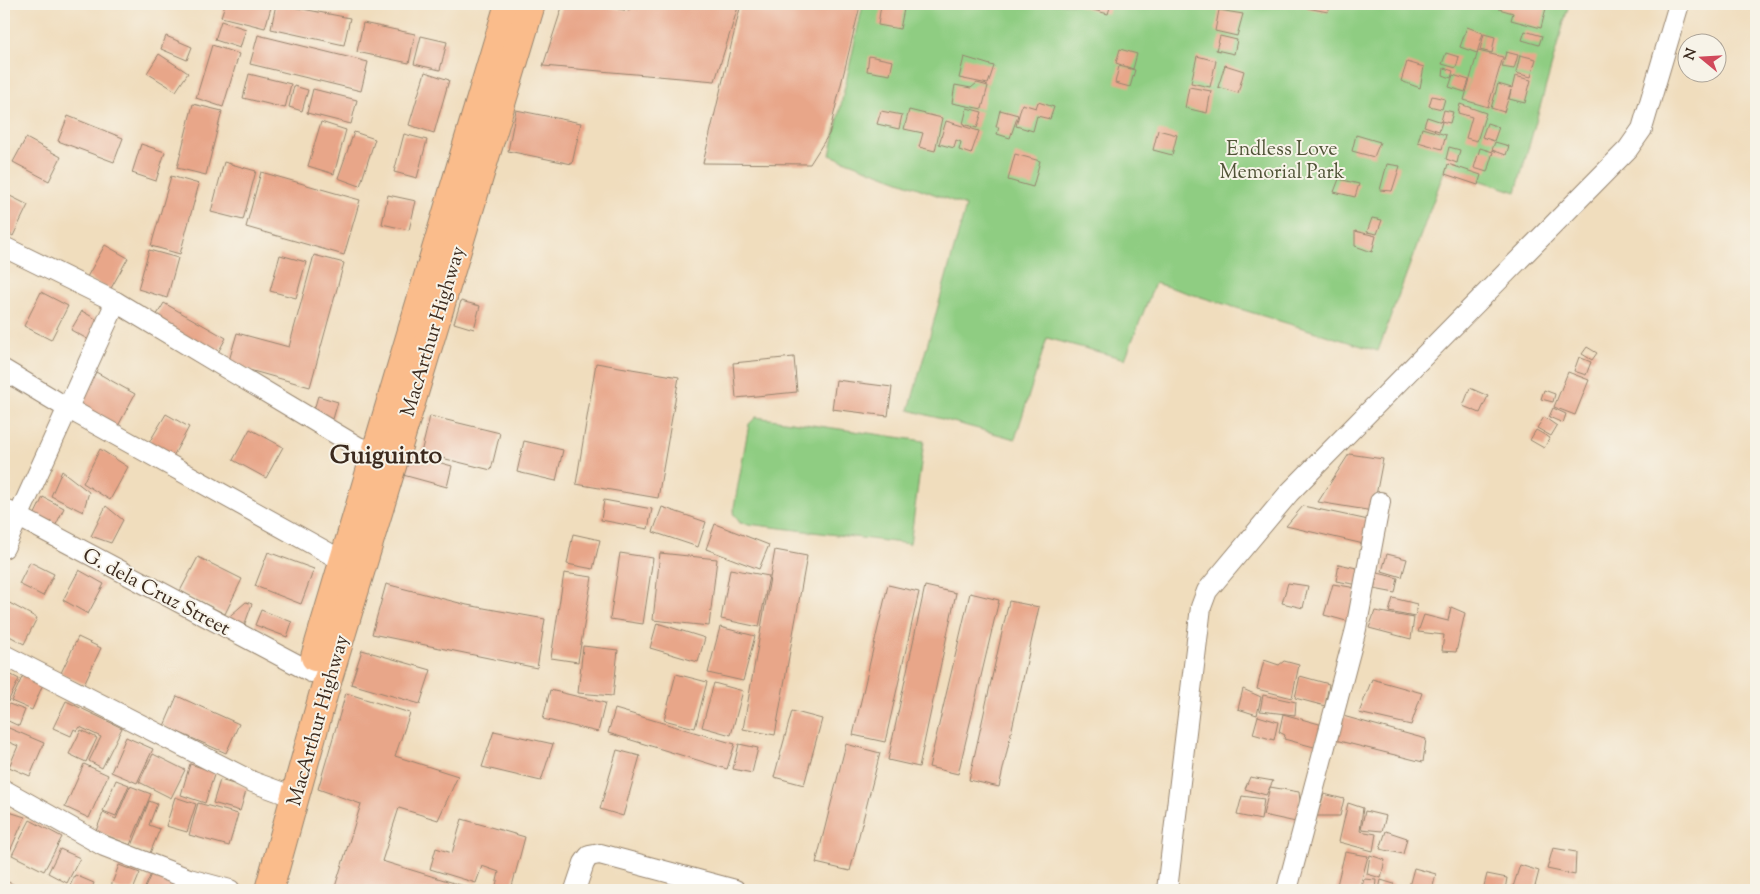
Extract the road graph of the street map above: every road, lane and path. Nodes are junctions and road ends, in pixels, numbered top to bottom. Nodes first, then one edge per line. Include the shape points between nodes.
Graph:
1 (509, 4) edge
2 (532, 4) edge
3 (1679, 4) edge
4 (4, 247) edge
5 (116, 302) junction
6 (4, 370) edge
7 (69, 409) junction
8 (385, 455) junction
9 (1380, 502) dead end
10 (11, 513) edge
11 (4, 548) edge
12 (352, 564) junction
13 (4, 655) edge
14 (311, 672) junction
15 (4, 790) edge
16 (286, 795) junction
17 (230, 890) edge
18 (249, 890) edge
19 (269, 890) edge
20 (575, 890) edge
21 (735, 890) edge
22 (1167, 890) edge
23 (1287, 890) edge

1 - 8 highway, MacArthur Highway
2 - 8 highway, MacArthur Highway
3 - 22 street via 1642,130 1628,149 1289,493 1207,591 1201,607
4 - 5 street
5 - 7 street
5 - 8 street via 358,447
6 - 7 street
7 - 10 street
7 - 12 street
8 - 12 highway, MacArthur Highway
9 - 23 street via 1356,629
10 - 11 street
10 - 14 street, G. dela Cruz Street
12 - 14 highway, MacArthur Highway
12 - 16 highway, MacArthur Highway
13 - 16 street
14 - 16 highway, MacArthur Highway
15 - 17 street via 104,846 189,879
16 - 18 highway, MacArthur Highway
16 - 19 highway, MacArthur Highway
20 - 21 street via 584,863 589,856 600,854

